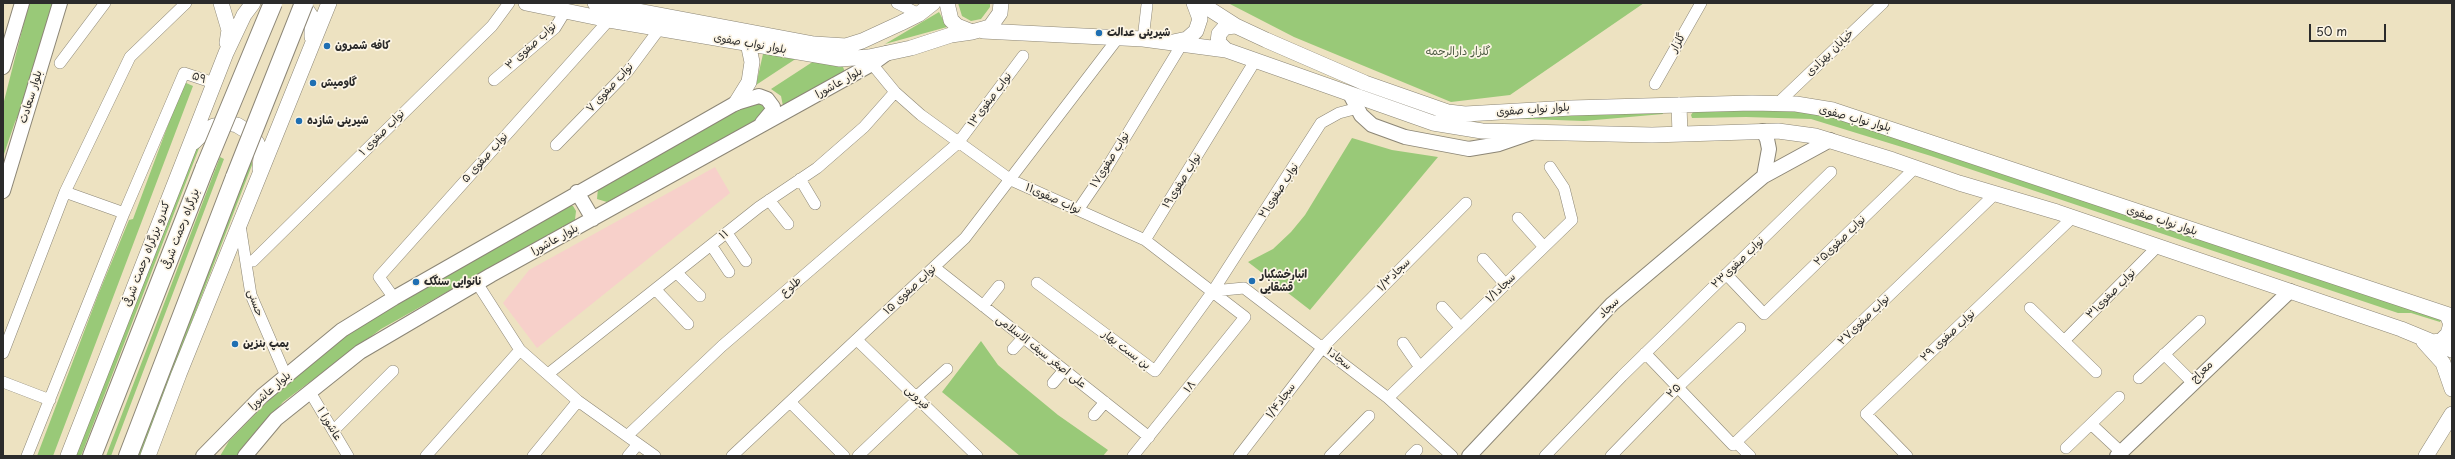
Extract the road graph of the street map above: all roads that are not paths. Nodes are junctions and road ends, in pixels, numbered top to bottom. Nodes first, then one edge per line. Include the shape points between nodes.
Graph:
1 (22, 3) edge
2 (60, 3) edge
3 (105, 3) edge
4 (186, 3) edge
5 (221, 3) edge
6 (253, 3) edge
7 (273, 3) edge
8 (303, 3) edge
9 (330, 3) edge
10 (509, 3) edge
11 (526, 3) edge
12 (595, 3) edge
13 (896, 3) edge
14 (933, 3) edge
15 (947, 3) edge
16 (1001, 3) edge
17 (1194, 3) edge
18 (1200, 3) edge
19 (1701, 3) edge
20 (1883, 3) edge
21 (548, 5) edge
22 (1147, 6) dead end
23 (566, 10) junction
24 (919, 14) junction
25 (609, 20) junction
26 (1236, 26) junction
27 (660, 28) junction
28 (977, 31) junction
29 (1118, 38) junction
30 (1144, 39) junction
31 (748, 43) junction
32 (1176, 43) junction
33 (1226, 50) junction
34 (310, 52) junction
35 (226, 53) junction
36 (888, 53) junction
37 (1023, 56) dead end
38 (1255, 61) junction
39 (60, 62) dead end
40 (872, 64) junction
41 (3, 67) edge
42 (494, 80) dead end
43 (214, 83) junction
44 (1655, 84) dead end
45 (895, 92) junction
46 (1350, 94) junction
47 (736, 103) junction
48 (1679, 104) junction
49 (1777, 104) junction
50 (1358, 108) junction
51 (754, 130) junction
52 (1763, 131) junction
53 (1534, 132) junction
54 (1680, 134) junction
55 (1830, 140) junction
56 (958, 143) junction
57 (556, 145) dead end
58 (189, 149) junction
59 (1550, 167) dead end
60 (1915, 168) junction
61 (1831, 172) dead end
62 (259, 176) junction
63 (1764, 176) junction
64 (800, 179) junction
65 (1011, 180) junction
66 (3, 191) edge
67 (65, 192) junction
68 (577, 192) junction
69 (1995, 194) junction
70 (769, 200) junction
71 (1466, 203) dead end
72 (816, 204) dead end
73 (1078, 210) junction
74 (124, 213) junction
75 (1518, 218) dead end
76 (2072, 218) junction
77 (593, 219) junction
78 (240, 224) junction
79 (788, 224) dead end
80 (727, 233) junction
81 (1145, 240) junction
82 (711, 245) junction
83 (1544, 247) junction
84 (2157, 247) junction
85 (1483, 260) dead end
86 (253, 261) dead end
87 (746, 261) dead end
88 (934, 268) junction
89 (729, 272) dead end
90 (677, 273) junction
91 (1726, 274) junction
92 (477, 284) junction
93 (1037, 284) dead end
94 (1505, 284) junction
95 (998, 286) dead end
96 (656, 290) junction
97 (1214, 291) junction
98 (2290, 291) junction
99 (700, 296) dead end
100 (394, 298) junction
101 (983, 306) junction
102 (1442, 307) dead end
103 (2030, 308) dead end
104 (2450, 313) edge
105 (1245, 317) joint
106 (2200, 321) dead end
107 (688, 324) dead end
108 (1460, 327) junction
109 (1740, 328) dead end
110 (2416, 334) junction
111 (1023, 338) junction
112 (857, 340) junction
113 (2064, 341) junction
114 (2432, 342) junction
115 (1403, 343) dead end
116 (1323, 347) junction
117 (1014, 349) dead end
118 (520, 350) junction
119 (2452, 350) edge
120 (3, 353) edge
121 (1645, 353) junction
122 (2164, 354) junction
123 (1419, 366) junction
124 (947, 369) dead end
125 (1064, 370) junction
126 (393, 371) dead end
127 (2096, 372) dead end
128 (548, 374) junction
129 (286, 376) junction
130 (2139, 378) dead end
131 (3, 382) edge
132 (2192, 382) junction
133 (1053, 383) dead end
134 (1678, 387) junction
135 (2452, 390) edge
136 (310, 392) junction
137 (2119, 397) dead end
138 (917, 398) junction
139 (1388, 398) junction
140 (50, 400) junction
141 (578, 401) junction
142 (790, 402) junction
143 (1105, 402) junction
144 (2452, 414) edge
145 (1094, 415) dead end
146 (1368, 416) dead end
147 (2091, 424) junction
148 (333, 432) junction
149 (627, 436) junction
150 (1149, 437) junction
151 (638, 444) junction
152 (1735, 444) junction
153 (2066, 448) dead end
154 (207, 454) edge
155 (1744, 454) edge
156 (2119, 454) edge
157 (27, 456) edge
158 (68, 456) edge
159 (92, 456) edge
160 (128, 456) edge
161 (148, 456) edge
162 (245, 456) edge
163 (348, 456) edge
164 (426, 456) edge
165 (533, 456) edge
166 (628, 456) edge
167 (655, 456) edge
168 (732, 456) edge
169 (844, 456) edge
170 (858, 456) edge
171 (977, 456) edge
172 (1133, 456) edge
173 (1239, 456) edge
174 (1330, 456) edge
175 (1452, 456) edge
176 (1469, 456) edge
177 (1545, 456) edge
178 (1611, 456) edge
179 (1907, 456) edge
180 (2426, 456) edge

1 - 41 street
2 - 66 street, بلوار سعادت
3 - 39 street
4 - 67 street via 130,57
5 - 35 main road via 229,30
6 - 35 main road via 244,15
7 - 159 highway, بزرگراه رحمت شرقی, bridge via 205,167
8 - 34 main road via 313,22
8 - 160 highway, bridge
9 - 34 main road
10 - 86 street, نواب صفوی ۱ via 492,26
11 - 21 main road, بلوار نواب صفوی
12 - 24 main road, بلوار نواب صفوی via 814,44 846,46 862,42
13 - 24 street
14 - 24 main road, بلوار نواب صفوی
15 - 28 main road via 951,20 957,26
16 - 28 main road via 996,20
17 - 32 main road via 1200,19 1196,31 1187,39
18 - 26 main road, بلوار نواب صفوی
19 - 44 street, گلزار
20 - 49 street, خیابان بهزادی
21 - 23 main road, بلوار نواب صفوی
22 - 30 street
23 - 25 main road, بلوار نواب صفوی
23 - 42 street, نواب صفوی ۳ via 555,28
25 - 27 main road, بلوار نواب صفوی
25 - 100 street, نواب صفوی ۵ via 378,277
26 - 33 main road via 1225,27 1219,34 1218,42
26 - 48 main road, بلوار نواب صفوی via 1365,83 1448,112 1465,114
27 - 31 main road, بلوار نواب صفوی
27 - 57 street, نواب صفوی ۷ via 628,71
28 - 29 main road, بلوار نواب صفوی
28 - 36 main road, بلوار نواب صفوی via 951,35
29 - 30 main road, بلوار نواب صفوی
29 - 65 street, نواب صفوی ۱۵
30 - 32 main road, بلوار نواب صفوی
31 - 36 main road, بلوار نواب صفوی via 840,58 869,58
31 - 47 main road via 752,62 749,82
32 - 33 main road, بلوار نواب صفوی
32 - 73 street, ۱۷نواب صفوی via 1142,110
33 - 38 main road, بلوار نواب صفوی
34 - 62 main road
35 - 43 main road, کندرو بزرگراه رحمت شرقی
36 - 40 street, بلوار عاشورا
37 - 56 street, ۱۳نواب صفوی
38 - 46 main road, بلوار نواب صفوی
38 - 81 street, ۱۹نواب صفوی
40 - 45 street, ۱۱نواب صفوی
40 - 51 street, بلوار عاشورا
43 - 58 main road, کندرو بزرگراه رحمت شرقی
43 - 74 street, ۵۹ via 184,73
45 - 56 street, ۱۱نواب صفوی
45 - 64 street, ۱۱ via 864,127 817,168
46 - 50 street
46 - 53 main road, بلوار نواب صفوی via 1456,128
47 - 51 street, بلوار عاشورا via 759,96 771,103 773,107 770,116
47 - 68 street, بلوار عاشورا
48 - 49 main road, بلوار نواب صفوی
48 - 54 main road
49 - 104 main road, بلوار نواب صفوی via 1833,110 1860,118
50 - 53 street via 1361,115 1372,125 1405,137 1470,148 1499,144
50 - 97 street, ۲۱نواب صفوی via 1339,113 1321,123
51 - 77 street, بلوار عاشورا
52 - 54 main road, بلوار نواب صفوی
52 - 55 main road, بلوار نواب صفوی via 1796,133
52 - 63 street via 1768,139 1769,149
53 - 54 main road, بلوار نواب صفوی
55 - 60 main road, بلوار نواب صفوی
55 - 63 street, سجاد
56 - 65 street, ۱۱نواب صفوی
56 - 149 street, طلوع via 722,346
58 - 62 main road via 200,135 211,127 228,123 237,125 250,133 257,143 261,156
58 - 158 main road, کندرو بزرگراه رحمت شرقی
59 - 83 street, ۱/۱سجاد via 1564,188 1572,220
60 - 69 main road, بلوار نواب صفوی
60 - 91 street, ۲۵نواب صفوی via 1764,314
61 - 91 street, ۲۳نواب صفوی
62 - 78 main road
63 - 176 street, سجاد via 1612,304
64 - 70 street, ۱۱
64 - 72 street
65 - 73 street, ۱۱نواب صفوی
65 - 88 street, نواب صفوی ۱۵ via 965,238
67 - 74 street
67 - 120 street
68 - 77 street
68 - 100 street, بلوار عاشورا
69 - 76 main road, بلوار نواب صفوی
69 - 152 street, ۲۷نواب صفوی
70 - 79 street
70 - 80 street, ۱۱
71 - 116 street, ۱/۳سجاد
73 - 81 street, ۱۱نواب صفوی
74 - 140 street
75 - 83 street
76 - 84 main road, بلوار نواب صفوی
76 - 179 street, نواب صفوی ۲۹ via 1866,414
77 - 92 street, بلوار عاشورا
78 - 129 street, حسنی via 251,295
78 - 161 main road
80 - 82 street, ۱۱
80 - 87 street
81 - 97 street, ۱۱نواب صفوی
82 - 89 street
82 - 90 street, ۱۱
83 - 94 street, ۱/۱سجاد
84 - 98 main road, بلوار نواب صفوی
84 - 113 street, ۳۱نواب صفوی
85 - 94 street
88 - 101 street, علی اصغر سیف الاسلامی
88 - 112 street, نواب صفوی ۱۵
90 - 96 street, ۱۱
90 - 99 street
91 - 121 street, ۲۳نواب صفوی
92 - 118 street
92 - 136 street, بلوار عاشورا via 360,352
93 - 97 street, بن بست بهار via 1155,372
94 - 108 street, ۱/۱سجاد
95 - 101 street
96 - 107 street
96 - 128 street, ۱۱
97 - 105 street, ۱۱نواب صفوی
97 - 116 street, ۱سجاد via 1244,288
98 - 110 main road, بلوار نواب صفوی
98 - 132 street, معراج
100 - 129 street, بلوار عاشورا via 342,330
101 - 111 street, علی اصغر سیف الاسلامی
102 - 108 street
103 - 113 street
104 - 114 main road via 2451,324 2448,334 2441,341
105 - 150 street, ۱۸
106 - 122 street
108 - 123 street, ۱/۱سجاد
109 - 134 street, ۲۵
110 - 114 main road, بلوار نواب صفوی
110 - 135 main road via 2443,363
111 - 117 street
111 - 125 street, علی اصغر سیف الاسلامی
112 - 138 street, فیرویی
112 - 142 street, نواب صفوی ۱۵
113 - 127 street
114 - 119 main road, بلوار نواب صفوی
115 - 123 street
116 - 139 street, ۱سجاد
116 - 173 street, ۱/۴سجاد
118 - 128 street
118 - 164 street
121 - 134 street
121 - 177 street, ۲۳نواب صفوی
122 - 130 street
122 - 132 street
123 - 139 street, ۱/۱سجاد
124 - 138 street
125 - 133 street
125 - 143 street, علی اصغر سیف الاسلامی
126 - 148 street
128 - 141 street
129 - 154 street, بلوار عاشورا via 262,396
131 - 140 street
132 - 156 street, معراج
134 - 152 street
134 - 178 street, ۲۵
136 - 148 street, عاشورا ۱
136 - 162 street, بلوار عاشورا via 276,419
137 - 147 street
138 - 170 street
138 - 171 street, فیرویی
139 - 175 street, ۱سجاد
140 - 157 street
141 - 149 street
141 - 165 street
142 - 168 street, نواب صفوی ۱۵
142 - 169 street
143 - 145 street
143 - 150 street, علی اصغر سیف الاسلامی
144 - 180 main road
146 - 174 street
147 - 153 street
147 - 156 street
148 - 163 street, عاشورا ۱
149 - 151 street
150 - 172 street, ۱۸
151 - 166 street
151 - 167 street
152 - 155 street

